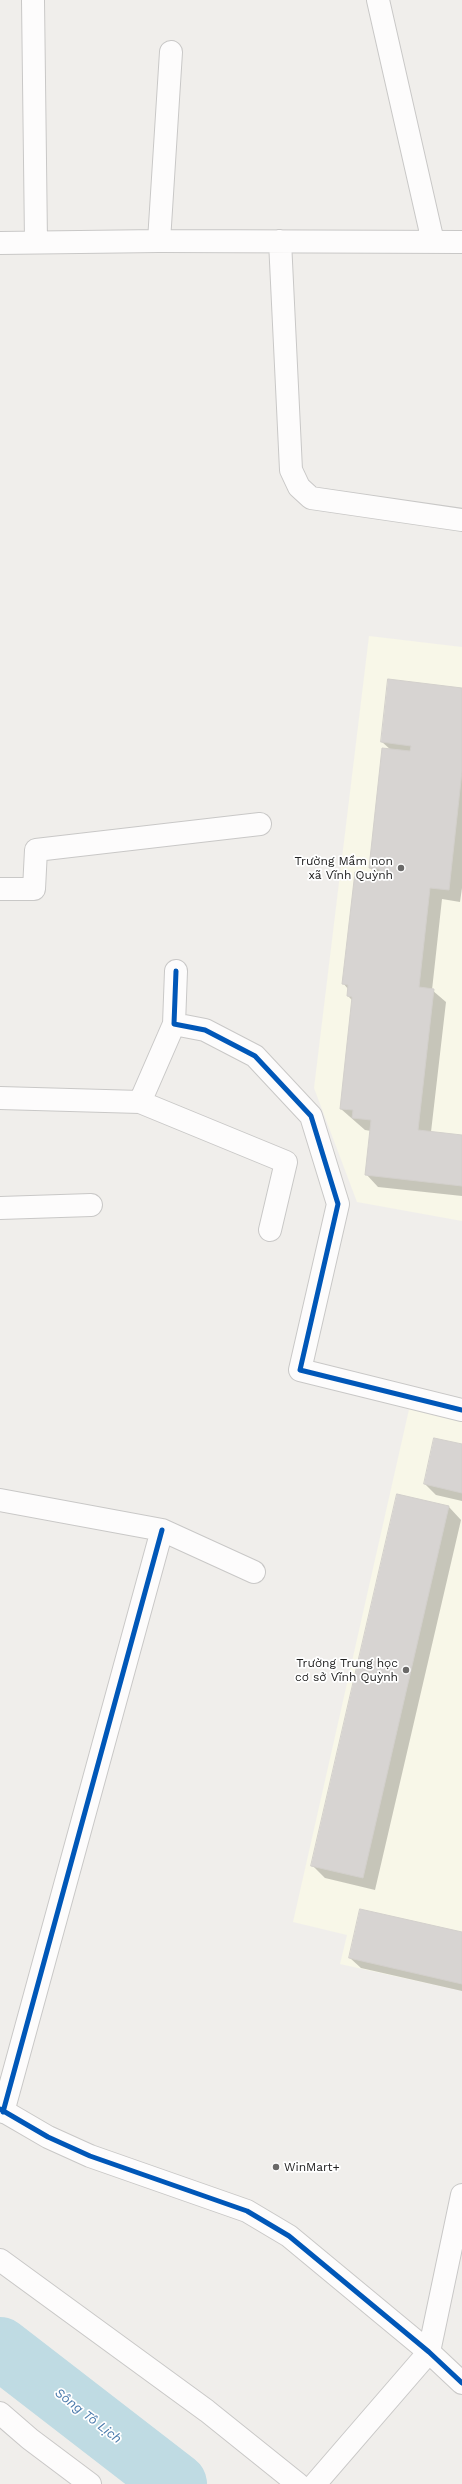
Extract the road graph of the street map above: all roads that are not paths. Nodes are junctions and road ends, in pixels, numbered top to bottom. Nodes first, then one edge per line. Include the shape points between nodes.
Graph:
1 (33, 0) edge
2 (378, 0) edge
3 (172, 52) dead end
4 (36, 241) junction
5 (159, 241) junction
6 (280, 242) junction
7 (433, 242) junction
8 (462, 242) edge
9 (0, 244) edge
10 (462, 520) edge
11 (260, 824) dead end
12 (0, 889) edge
13 (176, 971) dead end
14 (174, 1024) junction
15 (0, 1098) edge
16 (140, 1102) junction
17 (90, 1205) dead end
18 (0, 1208) edge
19 (270, 1230) dead end
20 (462, 1410) edge
21 (0, 1500) edge
22 (162, 1530) junction
23 (254, 1572) dead end
24 (2, 2111) edge
25 (462, 2195) edge
26 (0, 2260) edge
27 (429, 2352) junction
28 (462, 2383) edge
29 (0, 2413) edge
30 (90, 2484) edge
31 (298, 2484) edge
32 (316, 2484) edge

1 - 4 street
2 - 7 street
3 - 5 street
4 - 5 street
4 - 9 street
5 - 6 street
6 - 7 street
6 - 10 street via 291,470 298,487 311,498
7 - 8 street
11 - 12 street via 36,850 34,890
13 - 14 street
14 - 16 street
14 - 20 street via 205,1030 254,1056 312,1116 338,1204 300,1370
15 - 16 street
16 - 19 street via 286,1162
17 - 18 street
21 - 22 street
22 - 23 street
22 - 24 street
24 - 27 street via 90,2156 247,2211 289,2236
25 - 27 street
26 - 31 street via 207,2411
27 - 28 street
27 - 32 street
29 - 30 street

